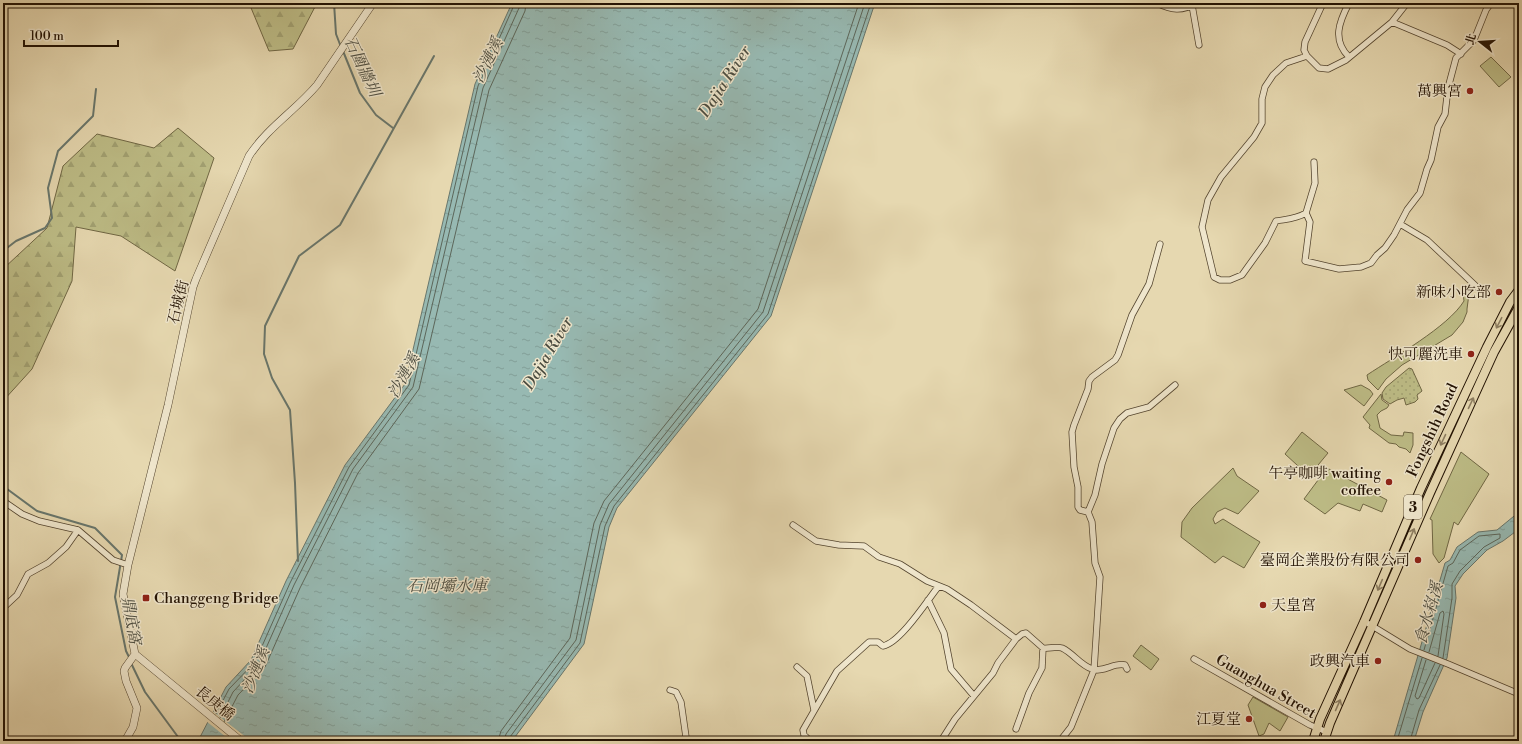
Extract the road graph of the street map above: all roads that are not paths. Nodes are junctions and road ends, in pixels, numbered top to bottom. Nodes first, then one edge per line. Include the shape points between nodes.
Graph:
1 (373, 3) edge
2 (1156, 3) edge
3 (1323, 3) edge
4 (1349, 3) edge
5 (1407, 3) edge
6 (1491, 3) edge
7 (1194, 4) edge
8 (1392, 22) junction
9 (1199, 45) dead end
10 (1461, 54) junction
11 (1307, 56) junction
12 (1349, 57) junction
13 (1314, 162) dead end
14 (1306, 213) junction
15 (1400, 224) junction
16 (1160, 244) dead end
17 (1479, 289) dead end
18 (1519, 290) edge
19 (1519, 307) edge
20 (1176, 385) dead end
21 (3, 501) edge
22 (1088, 512) junction
23 (793, 525) dead end
24 (78, 530) junction
25 (126, 564) junction
26 (938, 587) junction
27 (928, 600) junction
28 (3, 608) edge
29 (1364, 622) junction
30 (1373, 626) junction
31 (1016, 639) junction
32 (1043, 648) junction
33 (135, 654) junction
34 (1194, 659) dead end
35 (797, 667) dead end
36 (1127, 669) dead end
37 (1094, 670) junction
38 (670, 690) dead end
39 (1519, 694) edge
40 (974, 696) junction
41 (814, 710) junction
42 (1316, 728) junction
43 (1016, 729) dead end
44 (1327, 732) junction
45 (686, 737) dead end
46 (125, 741) edge
47 (241, 741) edge
48 (810, 741) edge
49 (941, 741) edge
50 (1060, 741) edge
51 (1312, 741) edge
52 (1324, 741) edge

1 - 25 street, 石城街 via 318,85 263,137 246,164 193,287 168,405
2 - 7 street via 1173,9 1186,9
3 - 11 street via 1305,42 1304,50
4 - 12 street via 1340,23 1339,33 1344,52
5 - 8 street
6 - 10 street via 1474,40
7 - 9 street
8 - 10 street via 1447,45
8 - 12 street
10 - 15 street via 1456,58 1448,88 1445,114 1438,127 1420,193
11 - 12 street via 1318,68 1328,69
11 - 14 street via 1286,63 1273,75 1265,87 1262,99 1262,123 1254,137 1221,177 1208,200 1202,227 1214,277 1230,280 1242,275 1265,243 1276,220 1292,219
13 - 14 street via 1316,183
14 - 15 street via 1310,222 1305,261 1339,269 1361,267 1371,263 1385,248
15 - 17 street via 1427,240
16 - 22 street via 1148,284 1132,315 1118,355 1089,381 1072,432 1078,507
18 -> 29 main road, Fongshih Road / 3 via 1486,347 1421,488
30 -> 19 main road, Fongshih Road / 3 via 1494,352
20 - 22 street via 1155,403 1120,419 1102,464
21 - 24 street via 22,514 39,521
22 - 37 street via 1092,522 1095,563 1100,577
23 - 26 street via 816,541 864,546 879,557 900,564
24 - 25 street via 113,560
24 - 28 street via 66,547 48,563 28,574 17,595
25 - 33 street, 石城街 via 123,594
26 - 27 street
26 - 31 street via 971,605
27 - 40 street via 944,633 951,669
27 - 41 street via 891,644 883,646 878,642 869,642 852,656 837,671
29 - 30 street
29 - 42 main road, Fongshih Road / 3
30 - 39 street via 1410,649
44 -> 30 main road, Fongshih Road / 3
31 - 32 street via 1026,633
31 - 40 street
32 - 37 street via 1062,648
32 - 43 street via 1042,668 1029,693
33 - 46 street via 125,668 126,682 137,708 133,727
33 - 47 street, 長庚橋
34 - 42 street, Guanghua Street
35 - 41 street via 807,676
36 - 37 street via 1121,664
37 - 50 street via 1071,727
38 - 45 street via 676,692 681,702
40 - 49 street
41 - 48 street via 803,733
42 - 44 street, Guanghua Street
42 - 51 main road, Fongshih Road / 3
44 - 52 main road, Fongshih Road / 3

